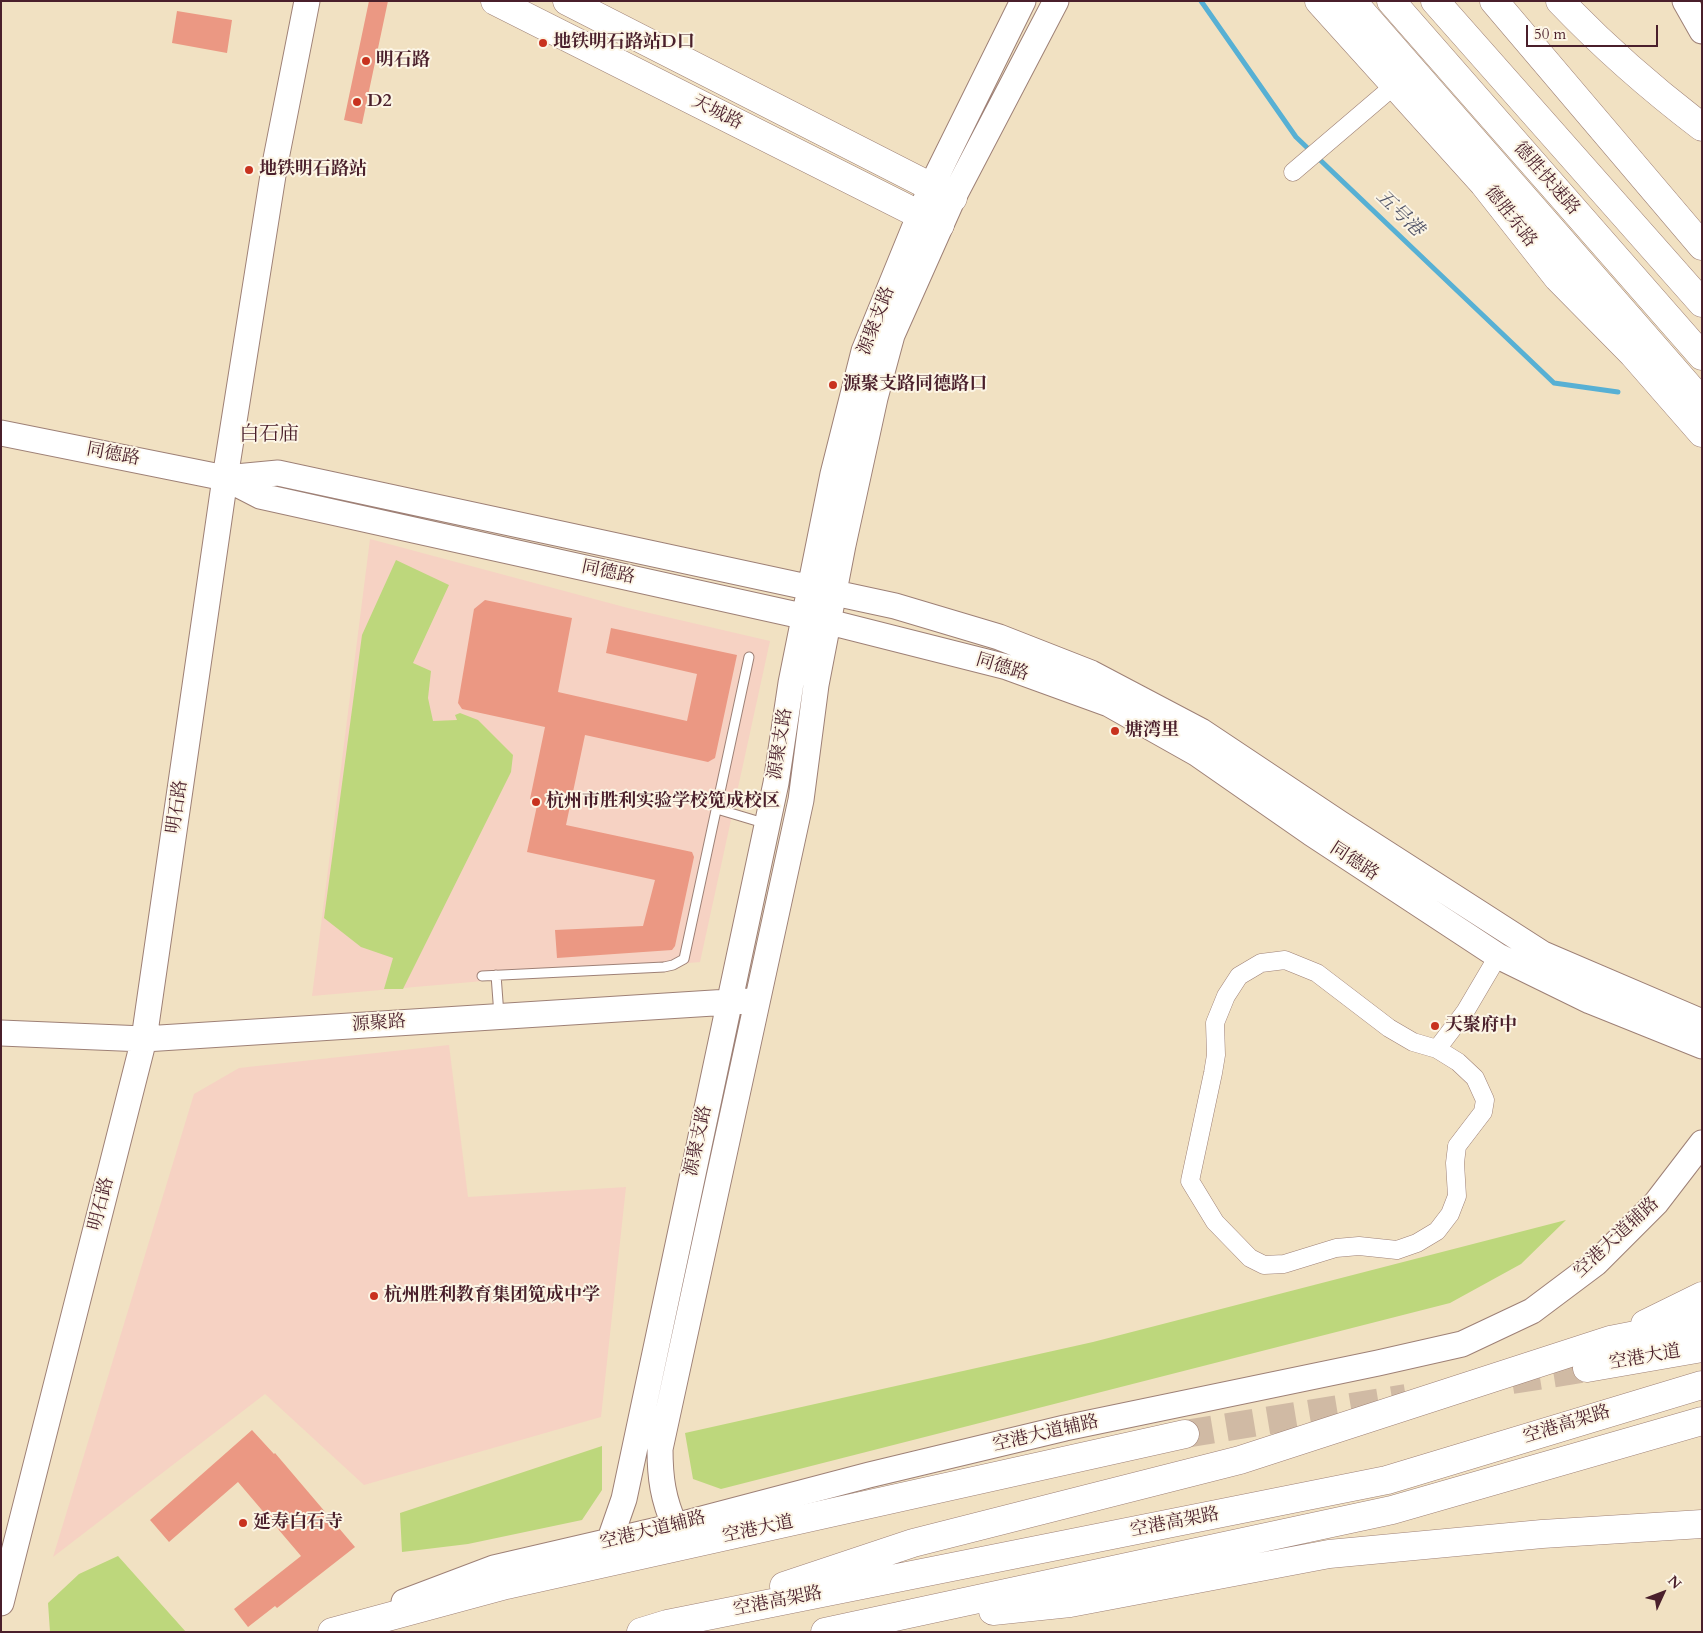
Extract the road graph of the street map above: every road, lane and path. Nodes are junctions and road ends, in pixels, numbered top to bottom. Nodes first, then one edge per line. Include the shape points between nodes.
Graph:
1 (307, 1) edge
2 (495, 1) edge
3 (567, 1) edge
4 (1023, 1) edge
5 (1056, 1) edge
6 (1319, 1) edge
7 (1352, 1) edge
8 (1391, 1) edge
9 (1435, 1) edge
10 (1494, 1) edge
11 (1560, 1) edge
12 (1685, 1) edge
13 (1702, 31) edge
14 (1395, 85) junction
15 (1702, 127) edge
16 (1299, 167) dead end
17 (942, 193) junction
18 (930, 220) junction
19 (1702, 246) edge
20 (1702, 303) edge
21 (1702, 356) edge
22 (1701, 421) edge
23 (1, 433) edge
24 (225, 478) junction
25 (810, 587) junction
26 (834, 592) junction
27 (804, 616) junction
28 (828, 622) junction
29 (749, 657) dead end
30 (717, 808) junction
31 (767, 824) junction
32 (1498, 956) junction
33 (496, 975) junction
34 (482, 976) dead end
35 (758, 1001) junction
36 (728, 1002) junction
37 (499, 1017) junction
38 (1702, 1022) edge
39 (1, 1033) edge
40 (144, 1039) junction
41 (1702, 1046) edge
42 (1438, 1049) junction
43 (1702, 1143) edge
44 (1702, 1296) edge
45 (1702, 1322) edge
46 (1610, 1340) junction
47 (1702, 1348) edge
48 (1587, 1368) tunnel mouth
49 (1702, 1385) edge
50 (1702, 1421) edge
51 (1185, 1434) tunnel mouth
52 (1702, 1524) edge
53 (675, 1526) junction
54 (609, 1542) junction
55 (1, 1603) edge
56 (667, 1624) junction
57 (834, 1630) edge
58 (332, 1632) edge
59 (641, 1632) edge

1 - 24 street, 明石路 via 274,169
2 - 18 main road, 天城路
3 - 17 main road, 天城路
4 - 17 street, 源聚支路
5 - 17 street, 源聚支路
6 - 14 main road, 德胜东路
7 - 22 main road
8 - 21 main road, 德胜快速路
9 - 20 main road, 德胜快速路
10 - 19 main road
11 - 15 main road via 1586,29
12 - 13 street
14 - 16 street
14 - 22 main road, 德胜东路 via 1484,184 1558,278
17 - 18 street, 源聚支路
18 - 25 street, 源聚支路 via 864,351 833,474
18 - 26 street, 源聚支路 via 875,398
23 - 24 street, 同德路
24 - 25 street, 同德路 via 278,473
24 - 27 street, 同德路 via 260,496
24 - 40 street, 明石路
25 - 26 street, 同德路
25 - 27 street, 源聚支路
26 - 28 street, 源聚支路
26 - 38 street, 同德路 via 895,606 999,637 1091,673 1201,731 1543,954
27 - 28 street, 同德路
27 - 31 street, 源聚支路
28 - 32 street, 同德路 via 1007,667 1109,704 1196,753 1311,834
28 - 35 street, 源聚支路 via 801,800
29 - 30 lane
30 - 31 lane
30 - 33 lane via 687,952 680,962 664,967
31 - 36 street, 源聚支路
32 - 41 street, 同德路 via 1590,1001
32 - 42 street via 1465,1012
33 - 34 lane
33 - 37 lane
35 - 36 street, 源聚路
35 - 53 street, 源聚支路 via 660,1449 660,1480
36 - 37 street, 源聚路
36 - 54 street, 源聚支路 via 624,1499
37 - 40 street, 源聚路
39 - 40 street, 源聚路
40 - 55 street, 明石路
42 - 42 street via 1475,1078 1485,1100 1483,1112 1457,1146 1457,1196 1450,1214 1437,1231 1397,1250 1358,1246 1336,1248 1284,1264 1264,1265 1250,1258 1215,1222 1190,1181 1214,1074 1215,1023 1239,976 1261,963 1284,960 1317,973 1413,1042
43 - 53 street, 空港大道辅路 via 1656,1203 1596,1263 1532,1311 1462,1344 1065,1428
44 - 46 main road
45 - 46 main road
46 - 56 main road via 1240,1460 913,1543
47 - 48 main road, 空港大道
49 - 56 main road, 空港高架路 via 1387,1480
50 - 57 main road, 空港高架路 via 1392,1510
51 - 58 main road, 空港大道 via 506,1585
52 - 57 main road via 1542,1534 1329,1554 1070,1603
53 - 54 street, 空港大道辅路
54 - 58 street, 空港大道辅路 via 494,1568
56 - 59 main road, 空港高架路

